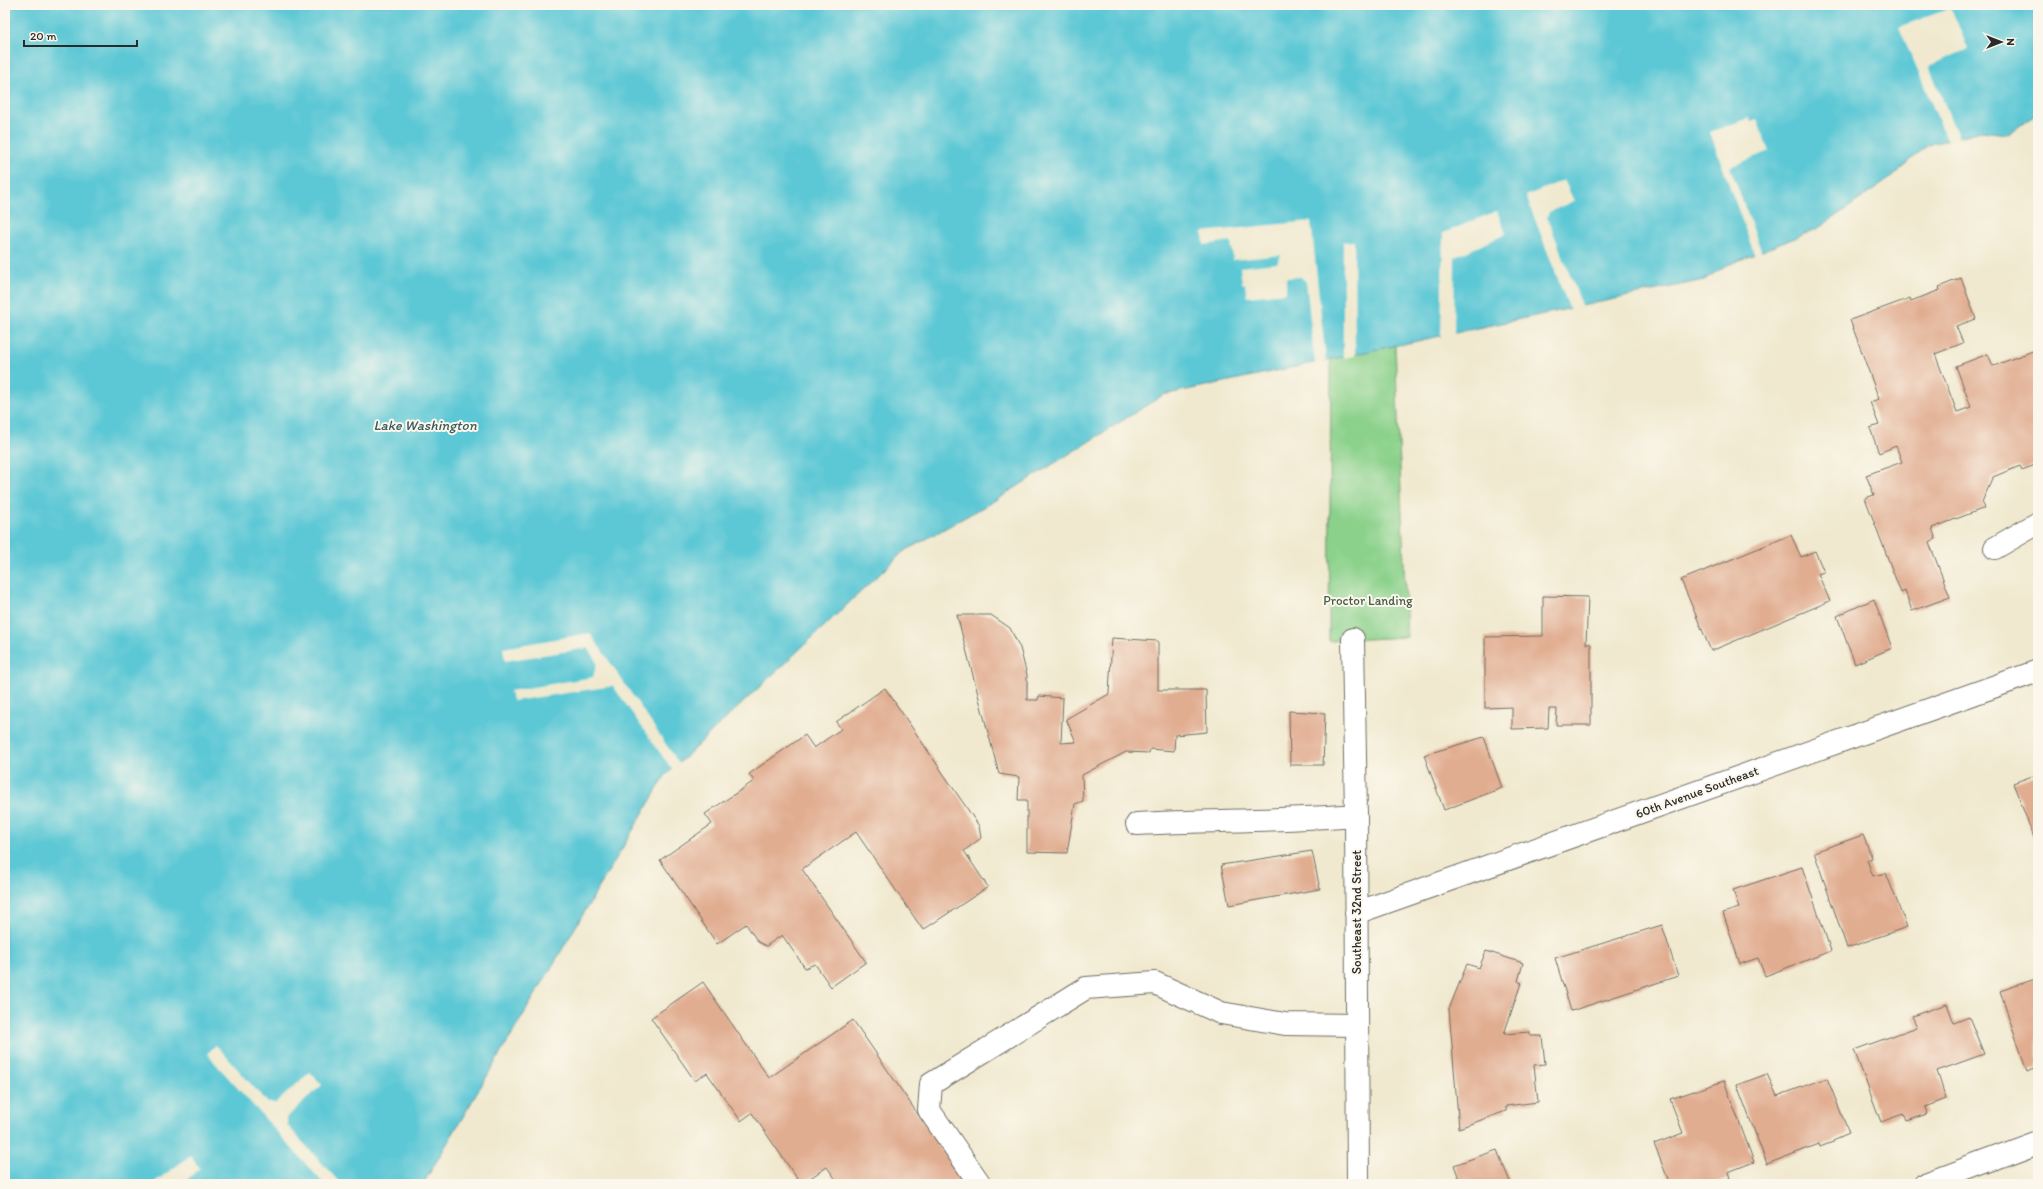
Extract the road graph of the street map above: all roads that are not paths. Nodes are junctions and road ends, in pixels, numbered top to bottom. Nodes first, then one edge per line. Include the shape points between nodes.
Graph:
1 (2038, 523) edge
2 (1995, 548) dead end
3 (1353, 639) dead end
4 (2038, 671) edge
5 (1356, 815) junction
6 (1137, 824) dead end
7 (1356, 913) junction
8 (1357, 1025) junction
9 (2038, 1142) edge
10 (980, 1184) edge
11 (1358, 1184) edge
12 (1925, 1184) edge

1 - 2 street
3 - 5 street, Southeast 32nd Street
4 - 7 street, 60th Avenue Southeast
5 - 6 street
5 - 7 street, Southeast 32nd Street
7 - 8 street, Southeast 32nd Street
8 - 10 street via 1285,1024 1221,1013 1155,983 1086,988 932,1084 929,1110
8 - 11 street, Southeast 32nd Street
9 - 12 street

